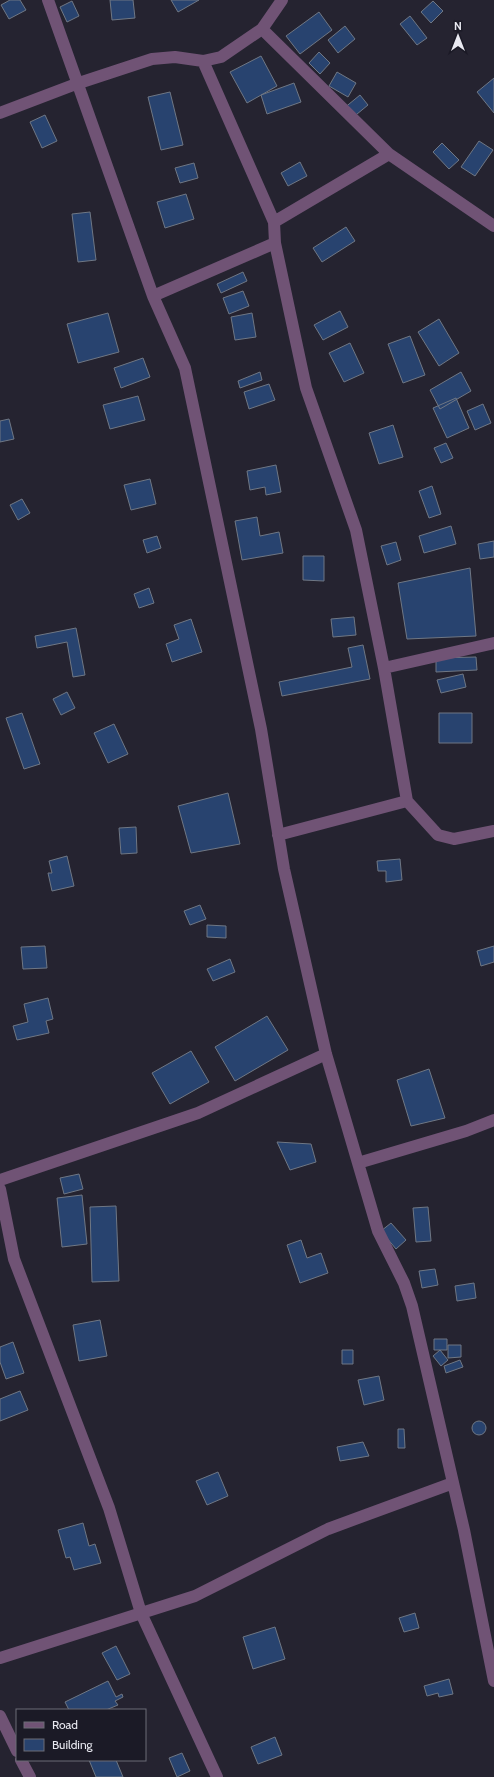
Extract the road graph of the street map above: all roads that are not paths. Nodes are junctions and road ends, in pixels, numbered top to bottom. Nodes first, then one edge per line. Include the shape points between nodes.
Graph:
1 (48, 0) edge
2 (282, 0) edge
3 (262, 29) junction
4 (203, 61) junction
5 (76, 84) junction
6 (0, 112) edge
7 (389, 154) junction
8 (274, 222) junction
9 (494, 226) edge
10 (274, 243) junction
11 (153, 296) junction
12 (494, 643) edge
13 (384, 668) junction
14 (407, 801) junction
15 (494, 831) edge
16 (278, 835) junction
17 (326, 1054) junction
18 (494, 1120) edge
19 (358, 1163) junction
20 (0, 1180) edge
21 (0, 1189) edge
22 (453, 1483) junction
23 (141, 1613) junction
24 (0, 1658) edge
25 (494, 1681) edge
26 (0, 1716) edge
27 (16, 1749) edge
28 (22, 1761) edge
29 (30, 1777) edge
30 (217, 1777) edge

1 - 5 street
2 - 3 street
3 - 4 street via 221,57
3 - 7 street
4 - 5 street via 176,57 152,60
4 - 8 street
5 - 6 street
5 - 11 street
7 - 8 street
7 - 9 street
8 - 10 street
10 - 11 street
10 - 13 street via 306,388 356,530
11 - 16 street via 185,368 261,729
12 - 13 street
13 - 14 street
14 - 15 street via 438,835 454,839
14 - 16 street
16 - 17 street
17 - 19 street
17 - 20 street via 198,1113
18 - 19 street via 466,1131
19 - 22 street via 378,1231 412,1306
21 - 23 street via 14,1259 109,1508
22 - 23 street via 328,1529 195,1596
22 - 25 street
23 - 24 street
23 - 30 street
26 - 27 street
28 - 29 street

